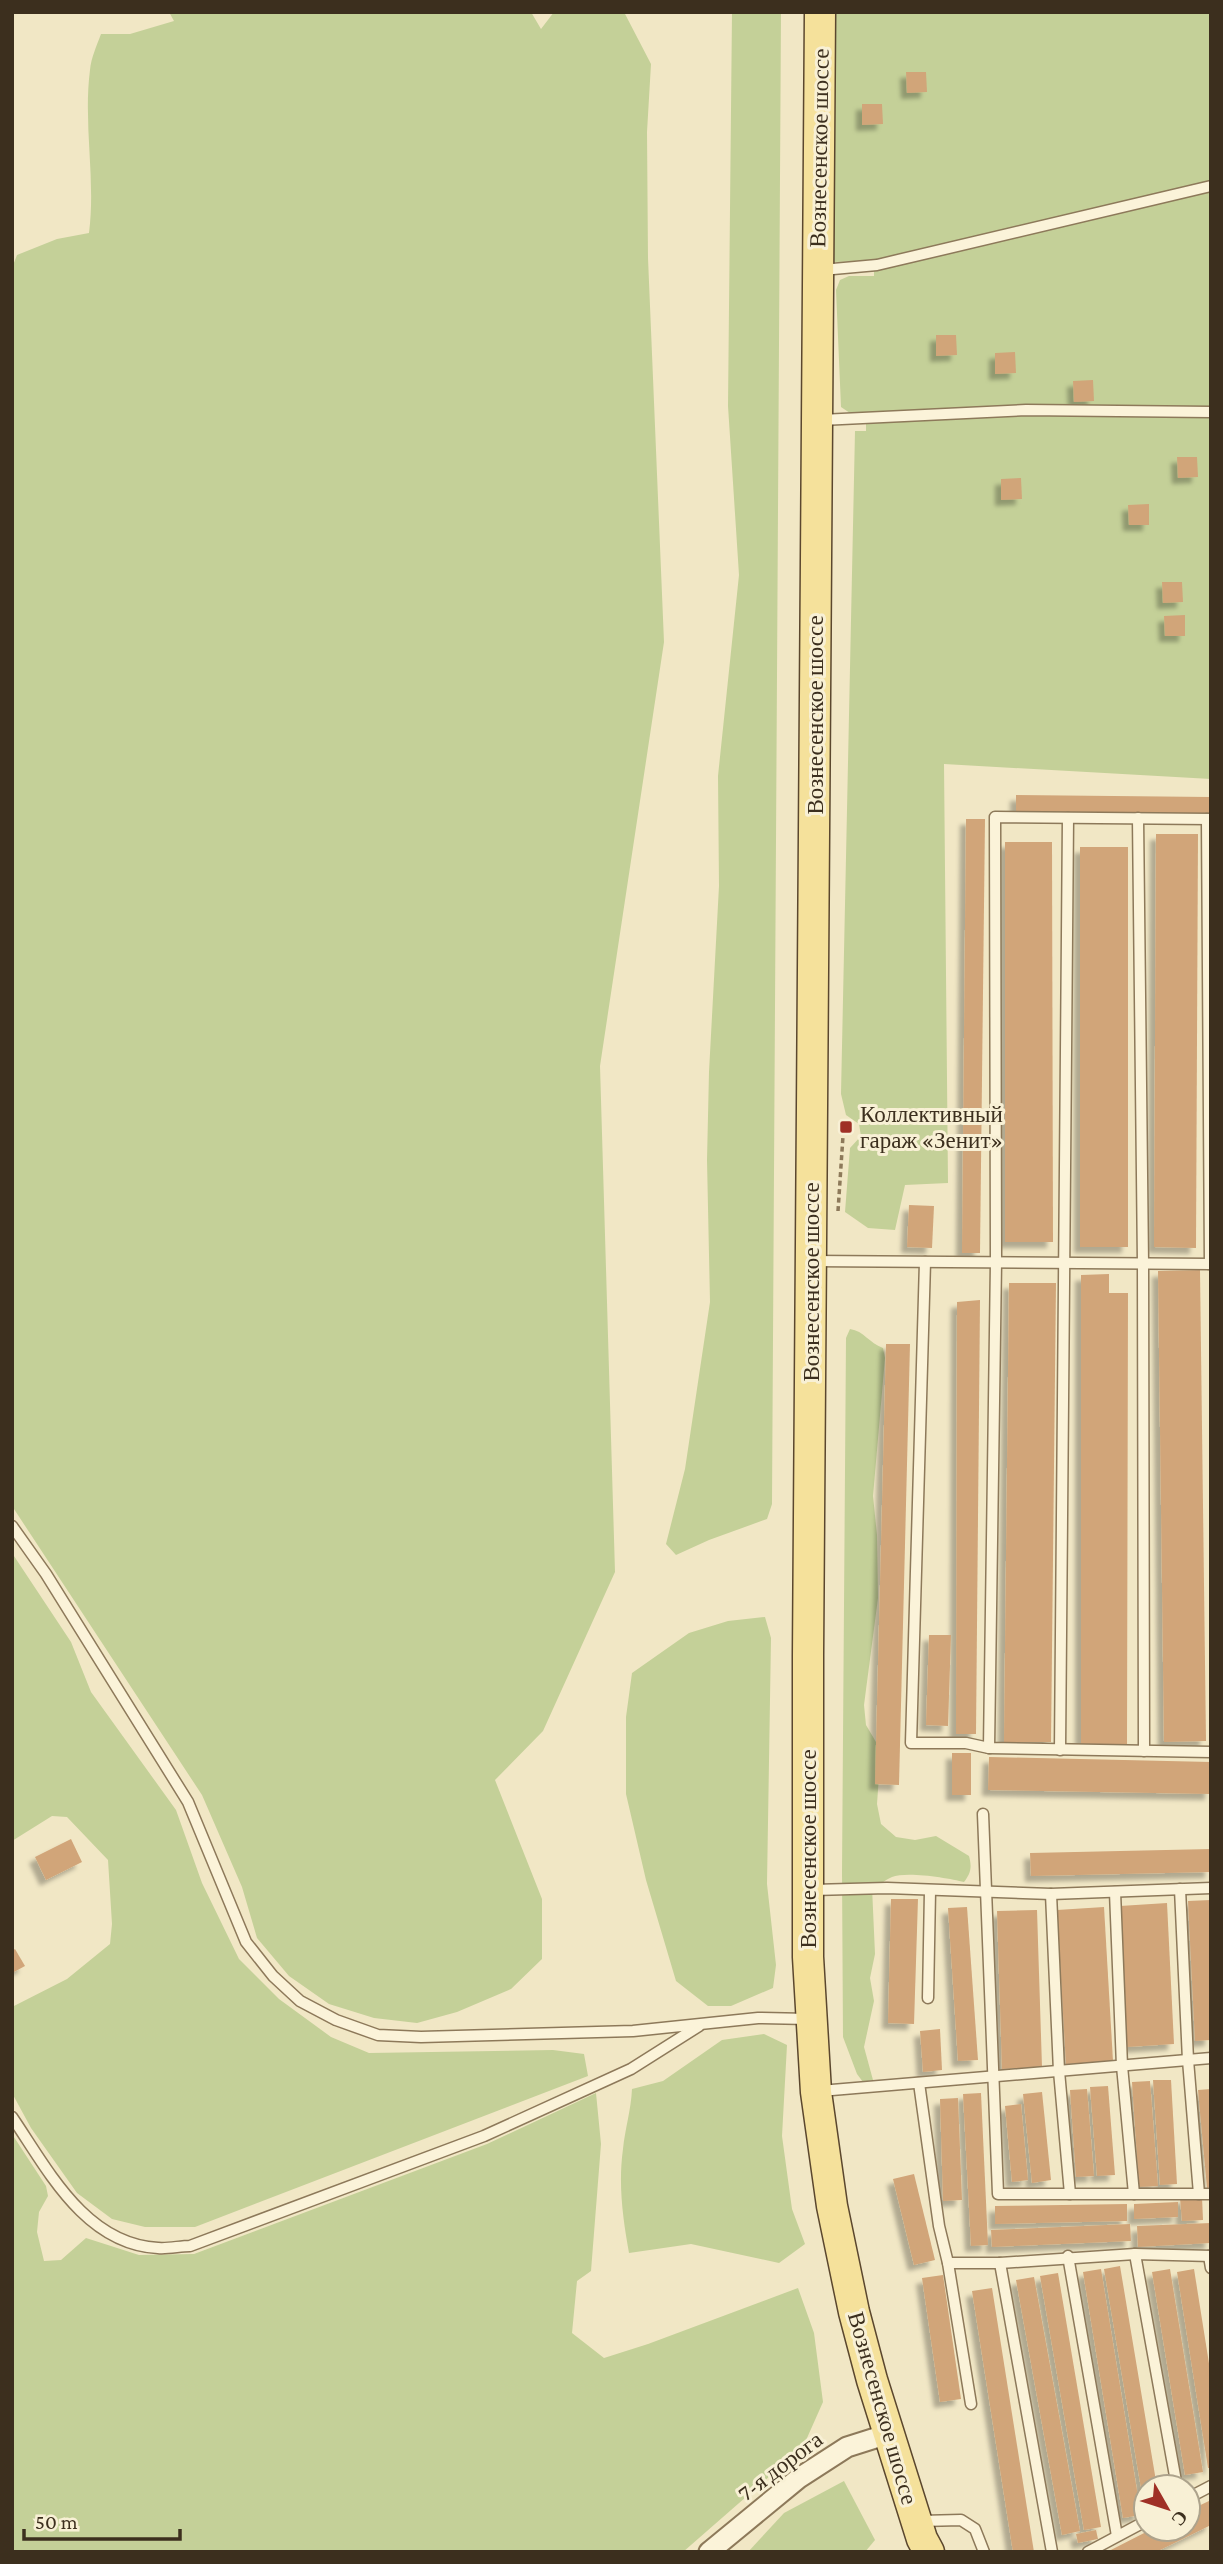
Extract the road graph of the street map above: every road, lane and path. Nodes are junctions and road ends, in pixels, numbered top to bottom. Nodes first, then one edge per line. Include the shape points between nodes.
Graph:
1 (820, 12) edge
2 (1211, 186) edge
3 (818, 271) junction
4 (1211, 412) edge
5 (817, 420) junction
6 (1068, 818) junction
7 (1138, 818) junction
8 (1209, 819) edge
9 (811, 1261) junction
10 (925, 1262) junction
11 (996, 1262) junction
12 (1066, 1263) junction
13 (1143, 1263) junction
14 (1211, 1264) edge
15 (12, 1526) edge
16 (989, 1748) junction
17 (1060, 1750) junction
18 (1144, 1751) junction
19 (1211, 1752) edge
20 (983, 1814) dead end
21 (1211, 1888) edge
22 (1180, 1889) junction
23 (808, 1890) junction
24 (930, 1891) junction
25 (986, 1892) junction
26 (1115, 1892) junction
27 (1051, 1894) junction
28 (928, 1998) dead end
29 (812, 2019) junction
30 (703, 2024) junction
31 (1211, 2058) edge
32 (1188, 2060) junction
33 (1122, 2066) junction
34 (1059, 2071) junction
35 (993, 2077) junction
36 (919, 2083) junction
37 (816, 2092) junction
38 (12, 2117) edge
39 (1070, 2194) junction
40 (1134, 2194) junction
41 (1199, 2194) junction
42 (1211, 2194) edge
43 (1135, 2254) junction
44 (1068, 2256) junction
45 (1210, 2256) edge
46 (948, 2263) junction
47 (1000, 2263) junction
48 (1211, 2268) edge
49 (971, 2404) dead end
50 (888, 2434) junction
51 (1174, 2473) edge
52 (1132, 2528) edge
53 (1117, 2536) junction
54 (923, 2541) edge
55 (709, 2552) edge
56 (984, 2552) edge
57 (1052, 2552) edge
58 (1088, 2552) edge

1 - 3 main road, Вознесенское шоссе
2 - 3 lane via 877,265
3 - 5 main road, Вознесенское шоссе
4 - 5 lane via 1026,411
5 - 9 main road, Вознесенское шоссе
6 - 7 lane
6 - 11 lane via 995,817
6 - 12 lane
7 - 8 lane
7 - 13 lane
8 - 14 lane
9 - 10 lane
9 - 23 main road, Вознесенское шоссе
10 - 11 lane
10 - 16 lane via 911,1743 966,1743
11 - 12 lane
11 - 16 lane
12 - 13 lane
12 - 17 lane
13 - 14 lane
13 - 18 lane
15 - 30 lane via 188,1801 246,1942 272,1976 300,2001 378,2035 605,2032
16 - 17 lane
17 - 18 lane
18 - 19 lane
20 - 25 lane
21 - 22 lane
22 - 26 lane
22 - 32 lane
23 - 24 lane
23 - 29 main road, Вознесенское шоссе
24 - 25 lane
24 - 28 lane
25 - 27 lane
25 - 35 lane
26 - 27 lane
26 - 33 lane
27 - 34 lane
29 - 30 lane
29 - 37 main road, Вознесенское шоссе
30 - 38 lane via 631,2068 484,2137 190,2246 157,2248 123,2239 90,2221 64,2194
31 - 32 lane
32 - 33 lane
32 - 41 lane
33 - 34 lane
33 - 40 lane
34 - 35 lane
34 - 39 lane
35 - 36 lane
35 - 39 lane via 998,2194
36 - 37 lane
36 - 46 lane
37 - 50 main road, Вознесенское шоссе via 851,2299
39 - 40 lane
40 - 41 lane
41 - 42 lane
43 - 44 lane
43 - 45 lane
43 - 51 lane
44 - 47 lane
44 - 53 lane
45 - 48 lane
46 - 47 lane
46 - 49 lane
47 - 57 lane
50 - 54 main road, Вознесенское шоссе
50 - 55 street, 7-я дорога via 847,2447 799,2478
52 - 53 lane
53 - 58 lane
54 - 56 lane via 961,2521 975,2529

